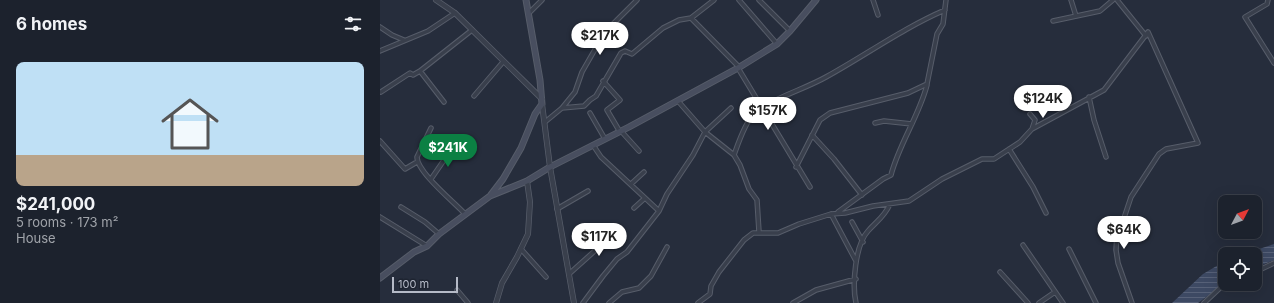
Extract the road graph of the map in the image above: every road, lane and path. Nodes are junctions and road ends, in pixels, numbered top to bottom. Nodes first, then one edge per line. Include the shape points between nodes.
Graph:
1 (436, 0) edge
2 (526, 0) edge
3 (542, 0) edge
4 (637, 0) edge
5 (714, 0) edge
6 (739, 0) edge
7 (759, 0) edge
8 (816, 0) edge
9 (873, 0) edge
10 (946, 0) edge
11 (1071, 0) edge
12 (1113, 0) edge
13 (1117, 0) edge
14 (1268, 0) edge
15 (945, 10) junction
16 (455, 13) junction
17 (529, 13) junction
18 (878, 15) dead end
19 (1076, 16) junction
20 (691, 18) junction
21 (1053, 21) dead end
22 (380, 27) edge
23 (472, 30) junction
24 (790, 31) junction
25 (1146, 36) junction
26 (404, 40) junction
27 (777, 44) junction
28 (380, 51) edge
29 (503, 62) junction
30 (1274, 63) edge
31 (739, 68) junction
32 (420, 71) junction
33 (603, 81) junction
34 (927, 84) junction
35 (382, 92) dead end
36 (474, 96) dead end
37 (1089, 97) junction
38 (678, 101) junction
39 (444, 102) dead end
40 (542, 102) junction
41 (562, 108) junction
42 (732, 108) dead end
43 (763, 108) junction
44 (590, 113) dead end
45 (1030, 114) dead end
46 (545, 122) junction
47 (875, 123) dead end
48 (912, 124) junction
49 (431, 128) dead end
50 (1032, 129) junction
51 (621, 132) junction
52 (705, 132) junction
53 (812, 135) junction
54 (605, 139) junction
55 (380, 141) edge
56 (593, 145) junction
57 (453, 148) dead end
58 (1009, 149) junction
59 (639, 151) dead end
60 (734, 155) junction
61 (1106, 157) dead end
62 (417, 162) junction
63 (550, 167) junction
64 (796, 167) junction
65 (644, 172) dead end
66 (431, 180) junction
67 (527, 181) junction
68 (631, 184) junction
69 (810, 187) dead end
70 (588, 191) dead end
71 (862, 195) junction
72 (490, 196) junction
73 (645, 198) junction
74 (890, 204) junction
75 (401, 207) dead end
76 (634, 208) dead end
77 (558, 209) junction
78 (659, 211) junction
79 (838, 212) junction
80 (1046, 213) dead end
81 (465, 214) junction
82 (831, 214) junction
83 (380, 217) edge
84 (852, 222) dead end
85 (618, 230) dead end
86 (759, 232) junction
87 (439, 234) junction
88 (863, 242) junction
89 (1023, 245) dead end
90 (427, 246) junction
91 (667, 248) dead end
92 (521, 249) junction
93 (1069, 249) dead end
94 (856, 261) junction
95 (1274, 263) edge
96 (1262, 269) edge
97 (1000, 272) dead end
98 (569, 274) junction
99 (546, 277) dead end
100 (380, 278) edge
101 (856, 279) junction
102 (457, 290) dead end
103 (1218, 290) edge
104 (1055, 292) junction
105 (468, 303) edge
106 (496, 303) edge
107 (574, 303) edge
108 (583, 303) edge
109 (610, 303) edge
110 (698, 303) edge
111 (793, 303) edge
112 (856, 303) edge
113 (1028, 303) edge
114 (1038, 303) edge
115 (1063, 303) edge
116 (1096, 303) edge
117 (1132, 303) edge
118 (1204, 303) edge

1 - 16 street
2 - 17 main road
3 - 17 street
4 - 41 street via 605,32 582,72 576,92
5 - 20 street
6 - 27 street
7 - 24 street
8 - 24 main road
9 - 18 street
10 - 15 street
11 - 19 street
12 - 19 street via 1100,11
13 - 25 street
14 - 30 street via 1267,4 1245,17
15 - 34 street via 943,24 937,34
15 - 43 street via 901,32 827,76
16 - 23 street
16 - 26 street via 428,31
17 - 40 main road
19 - 21 street
20 - 31 street
20 - 33 street via 679,20 663,28 632,54 623,51
22 - 26 street
23 - 29 street
23 - 32 street
24 - 27 main road
25 - 37 street via 1104,90
25 - 117 street via 1148,32 1198,143 1166,149 1159,154 1131,197 1117,233 1116,250
26 - 28 street
27 - 31 main road
29 - 36 street
29 - 40 street
31 - 38 main road
31 - 43 street
32 - 35 street via 413,75 410,73
32 - 39 street
33 - 41 street via 596,96 584,106
33 - 51 street via 620,100 608,110
34 - 48 street
34 - 53 street via 908,93 830,113 820,120
37 - 50 street
37 - 61 street
38 - 51 main road
38 - 52 street
40 - 46 street
40 - 72 main road via 514,161
41 - 46 street
42 - 52 street
43 - 60 street via 752,116
43 - 64 street
44 - 54 street
45 - 50 street via 1035,120
46 - 63 street
47 - 48 street via 884,121
48 - 71 street via 891,175
49 - 62 street
50 - 58 street
51 - 54 main road
51 - 59 street
52 - 60 street
52 - 78 street
53 - 64 street
53 - 71 street via 834,158
54 - 56 main road
55 - 62 street via 406,169
56 - 63 main road
56 - 68 street via 601,157
57 - 66 street
58 - 74 street via 994,159 982,159 942,179 909,201
58 - 80 street
60 - 86 street via 749,189 757,200
62 - 66 street
63 - 67 main road
63 - 77 street
64 - 69 street
65 - 68 street
66 - 81 street
67 - 72 main road
67 - 92 street via 530,202 528,234
68 - 73 street
70 - 77 street
71 - 79 street
72 - 81 main road
73 - 76 street
73 - 78 street
74 - 79 street via 845,213
74 - 88 street via 886,213 869,230
75 - 87 street
77 - 98 street
78 - 108 street
79 - 82 street
81 - 87 main road
82 - 86 street via 778,233
82 - 94 street
83 - 90 street
84 - 88 street
85 - 98 street
86 - 110 street via 744,240 719,272 711,286 710,294
87 - 90 main road
88 - 94 street
89 - 104 street
90 - 100 main road via 414,252
91 - 109 street via 651,276 639,288 622,292
92 - 99 street
92 - 106 street via 502,282
93 - 116 street
94 - 101 street
95 - 96 street
97 - 113 street
98 - 107 street
101 - 111 street via 816,290
101 - 112 street
102 - 105 street
103 - 118 street
104 - 114 street
104 - 115 street

